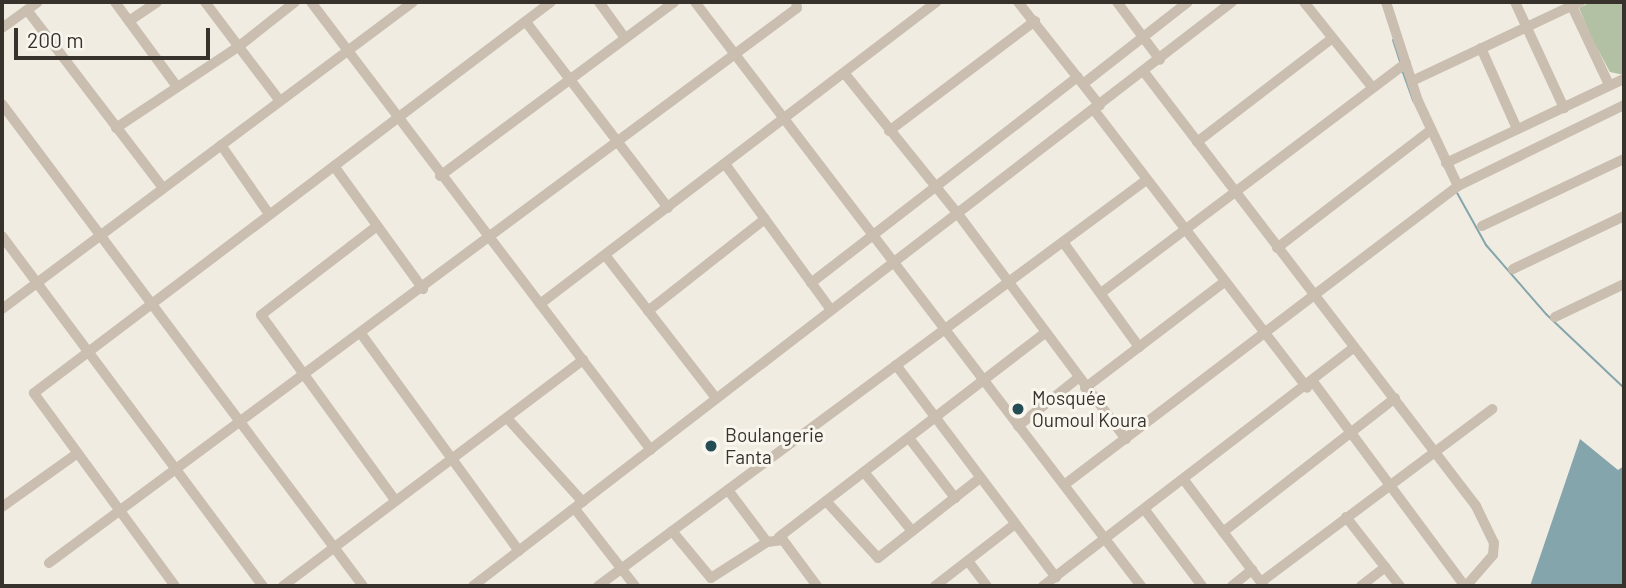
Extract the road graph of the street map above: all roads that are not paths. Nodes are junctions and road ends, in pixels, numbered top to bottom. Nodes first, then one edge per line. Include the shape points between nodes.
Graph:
1 (38, 2) edge
2 (115, 2) edge
3 (158, 2) edge
4 (205, 2) edge
5 (295, 2) edge
6 (311, 2) edge
7 (413, 2) edge
8 (551, 2) edge
9 (599, 2) edge
10 (674, 2) edge
11 (695, 2) edge
12 (796, 2) edge
13 (915, 2) edge
14 (937, 2) edge
15 (1018, 2) edge
16 (1117, 2) edge
17 (1188, 2) edge
18 (1232, 2) edge
19 (1304, 2) edge
20 (1386, 2) edge
21 (1515, 2) edge
22 (1574, 3) edge
23 (27, 10) junction
24 (923, 12) junction
25 (129, 21) junction
26 (526, 22) junction
27 (1035, 22) junction
28 (1526, 27) junction
29 (2, 28) edge
30 (1143, 37) junction
31 (625, 38) junction
32 (1331, 39) junction
33 (238, 47) junction
34 (1481, 48) junction
35 (346, 51) junction
36 (737, 53) junction
37 (1160, 60) junction
38 (1406, 63) junction
39 (1144, 72) junction
40 (845, 74) junction
41 (570, 79) junction
42 (1624, 79) edge
43 (1080, 80) junction
44 (1412, 81) junction
45 (175, 84) junction
46 (1609, 85) junction
47 (1372, 88) junction
48 (279, 100) junction
49 (2, 104) edge
50 (1624, 105) edge
51 (1097, 108) junction
52 (1564, 108) junction
53 (6, 118) edge
54 (397, 118) junction
55 (786, 119) junction
56 (116, 128) junction
57 (1517, 129) junction
58 (1431, 130) junction
59 (889, 131) junction
60 (1197, 142) junction
61 (617, 143) junction
62 (221, 145) junction
63 (1624, 159) edge
64 (1446, 163) junction
65 (725, 164) junction
66 (334, 166) junction
67 (440, 176) junction
68 (1145, 181) junction
69 (1458, 186) junction
70 (163, 188) junction
71 (938, 189) junction
72 (1236, 192) junction
73 (667, 208) junction
74 (958, 214) junction
75 (270, 215) junction
76 (1624, 216) edge
77 (765, 219) junction
78 (377, 226) junction
79 (1482, 226) dead end
80 (1184, 231) junction
81 (101, 234) junction
82 (2, 236) edge
83 (874, 237) junction
84 (490, 238) junction
85 (1063, 242) junction
86 (1277, 248) junction
87 (605, 255) junction
88 (893, 263) junction
89 (1513, 269) dead end
90 (1224, 282) junction
91 (38, 283) junction
92 (811, 283) junction
93 (1006, 284) junction
94 (1624, 284) edge
95 (423, 289) junction
96 (1101, 293) junction
97 (1314, 296) junction
98 (150, 304) junction
99 (540, 304) junction
100 (2, 309) edge
101 (831, 310) junction
102 (648, 311) junction
103 (1555, 317) dead end
104 (945, 329) junction
105 (1044, 334) junction
106 (1264, 334) junction
107 (362, 335) junction
108 (1139, 346) junction
109 (1354, 347) junction
110 (89, 352) junction
111 (583, 360) junction
112 (896, 365) junction
113 (306, 375) junction
114 (1078, 378) junction
115 (983, 380) junction
116 (1310, 386) junction
117 (1085, 387) junction
118 (716, 398) junction
119 (1395, 398) junction
120 (1492, 409) dead end
121 (507, 418) junction
122 (935, 418) junction
123 (240, 423) junction
124 (1018, 426) junction
125 (1353, 432) junction
126 (909, 438) junction
127 (1126, 439) junction
128 (651, 450) junction
129 (1431, 452) junction
130 (75, 455) junction
131 (452, 458) junction
132 (177, 468) junction
133 (864, 472) junction
134 (981, 478) junction
135 (1184, 480) junction
136 (1391, 484) junction
137 (1064, 485) junction
138 (728, 490) junction
139 (956, 498) junction
140 (395, 500) junction
141 (826, 501) junction
142 (579, 505) junction
143 (2, 507) edge
144 (1145, 510) junction
145 (117, 512) junction
146 (1346, 517) junction
147 (1015, 524) junction
148 (672, 531) junction
149 (912, 531) junction
150 (1223, 532) junction
151 (779, 537) junction
152 (1106, 540) junction
153 (766, 542) junction
154 (334, 548) junction
155 (519, 551) junction
156 (968, 561) junction
157 (49, 563) dead end
158 (1385, 567) junction
159 (622, 569) junction
160 (1252, 570) junction
161 (1056, 577) junction
162 (1262, 584) edge
163 (1466, 585) edge
164 (175, 586) edge
165 (263, 586) edge
166 (283, 586) edge
167 (363, 586) edge
168 (473, 586) edge
169 (598, 586) edge
170 (635, 586) edge
171 (817, 586) edge
172 (935, 586) edge
173 (987, 586) edge
174 (1043, 586) edge
175 (1141, 586) edge
176 (1202, 586) edge
177 (1232, 586) edge
178 (1361, 586) edge
179 (1400, 586) edge

1 - 23 street
2 - 25 street
3 - 25 street
4 - 33 street
5 - 33 street
6 - 35 street
7 - 35 street
8 - 26 street
9 - 31 street
10 - 31 street
11 - 36 street
12 - 36 street via 797,8
13 - 24 street
14 - 24 street
15 - 27 street
16 - 30 street
17 - 30 street
18 - 37 street
19 - 32 street
20 - 38 street
21 - 28 street
22 - 28 street
22 - 46 street
23 - 29 street
23 - 56 street
24 - 40 street
25 - 45 street
26 - 41 street
26 - 54 street
27 - 43 street
27 - 59 street
28 - 34 street
28 - 52 street
30 - 37 street
30 - 43 street
31 - 41 street
32 - 47 street
32 - 60 street
33 - 45 street
33 - 48 street
34 - 44 street
34 - 57 street
35 - 48 street
35 - 54 street
36 - 55 street
36 - 61 street
37 - 39 street
38 - 44 street
38 - 47 street
39 - 51 street
39 - 60 street
40 - 55 street
40 - 59 street
41 - 61 street
41 - 67 street
42 - 46 street
43 - 51 street
43 - 71 street
44 - 58 street
45 - 56 street
46 - 52 street
47 - 72 street
48 - 62 street
49 - 53 street
50 - 69 street
51 - 68 street
51 - 74 street
52 - 57 street
53 - 81 street
54 - 66 street
54 - 67 street
55 - 65 street
55 - 83 street
56 - 70 street
57 - 64 street
58 - 64 street
58 - 86 street
59 - 71 street
60 - 72 street
61 - 73 street
61 - 84 street
62 - 70 street
62 - 75 street
63 - 79 street
64 - 69 street
65 - 73 street
65 - 77 street
66 - 75 street
66 - 78 street
67 - 84 street
68 - 80 street
68 - 85 street
69 - 97 street
70 - 81 street
71 - 74 street
71 - 83 street
72 - 80 street
72 - 86 street
73 - 87 street
74 - 88 street
74 - 93 street
75 - 98 street
76 - 89 street
77 - 92 street
77 - 102 street
78 - 95 street
78 - 113 street via 261,316
80 - 90 street
80 - 96 street
81 - 91 street
81 - 98 street
82 - 91 street
83 - 88 street
83 - 92 street
84 - 95 street
84 - 99 street
85 - 93 street
85 - 96 street
86 - 97 street
87 - 99 street
87 - 102 street
88 - 101 street
88 - 104 street
90 - 106 street
90 - 108 street
91 - 100 street
91 - 110 street
92 - 101 street
93 - 104 street
93 - 105 street
94 - 103 street
95 - 107 street
96 - 108 street
97 - 106 street
97 - 109 street
98 - 110 street
98 - 123 street
99 - 111 street
101 - 118 street
102 - 118 street
104 - 112 street
104 - 115 street
105 - 114 street
105 - 115 street
106 - 116 street
106 - 127 street
107 - 113 street
107 - 131 street
108 - 117 street
109 - 116 street
109 - 119 street
110 - 130 street via 34,393
110 - 132 street
111 - 121 street
111 - 128 street
112 - 122 street
112 - 138 street
113 - 123 street
113 - 140 street
114 - 117 street
114 - 124 street
115 - 122 street
115 - 124 street
116 - 125 street
116 - 135 street
117 - 127 street
118 - 128 street
119 - 125 street
119 - 129 street
120 - 129 street
121 - 131 street
121 - 142 street
122 - 126 street
122 - 134 street
123 - 132 street
123 - 154 street
124 - 137 street
125 - 136 street
125 - 150 street
126 - 133 street
126 - 139 street
127 - 137 street
128 - 142 street
129 - 136 street
129 - 163 street via 1476,506 1494,543 1488,564
130 - 143 street
130 - 145 street
131 - 140 street
131 - 155 street
132 - 145 street
132 - 165 street
133 - 141 street
133 - 149 street
134 - 139 street
134 - 147 street
135 - 144 street
135 - 150 street
136 - 146 street
136 - 163 street
137 - 152 street
138 - 148 street
138 - 153 street
139 - 149 street
140 - 154 street
141 - 149 street via 873,557
141 - 151 street
142 - 155 street
142 - 159 street
144 - 152 street
144 - 176 street
145 - 157 street
145 - 164 street
146 - 158 street
146 - 162 street
147 - 156 street
147 - 161 street
148 - 153 street via 711,578
148 - 159 street
150 - 160 street
151 - 153 street
151 - 171 street
152 - 161 street
152 - 175 street
154 - 166 street
154 - 167 street
155 - 168 street
156 - 172 street
156 - 173 street
158 - 178 street
158 - 179 street
159 - 169 street
159 - 170 street
160 - 162 street
160 - 177 street
161 - 174 street

